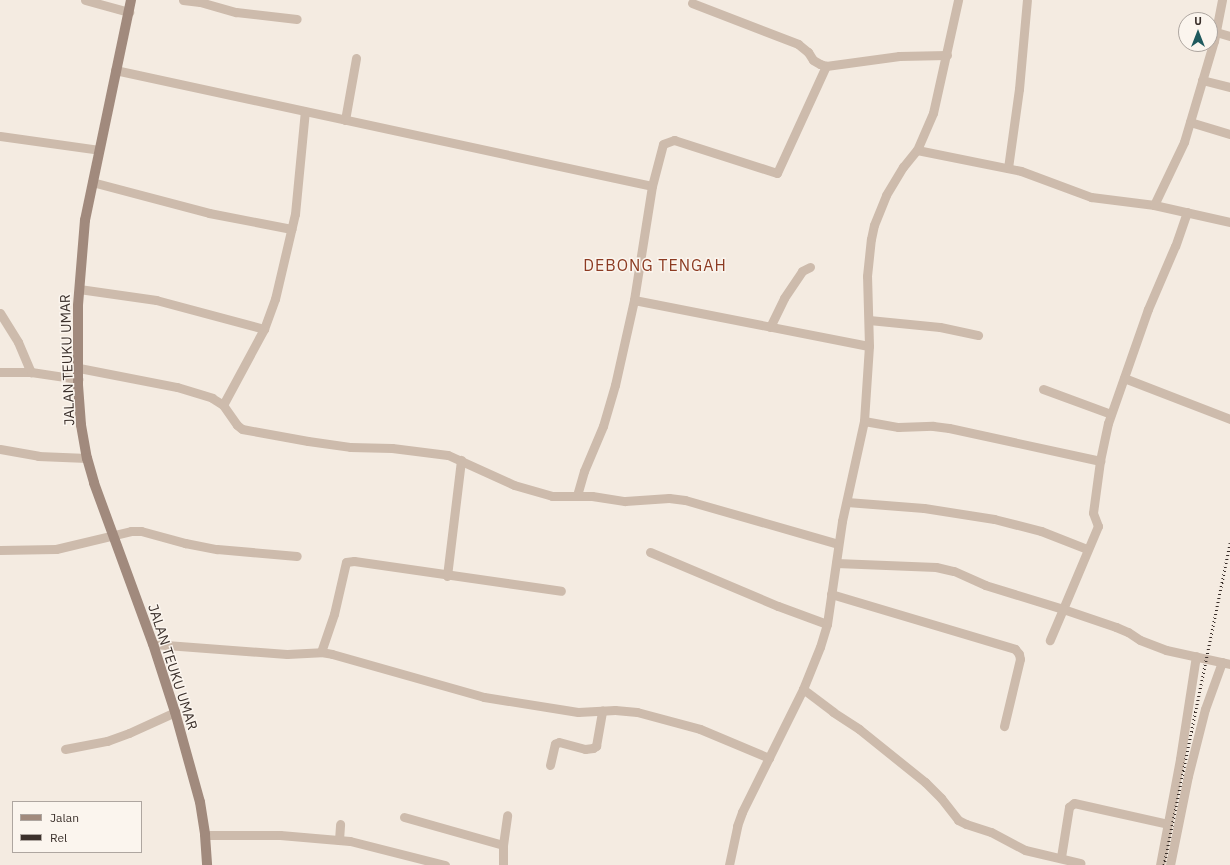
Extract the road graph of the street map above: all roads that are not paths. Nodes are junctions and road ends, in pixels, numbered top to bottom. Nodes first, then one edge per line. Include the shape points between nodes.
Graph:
1 (85, 0) edge
2 (131, 0) edge
3 (184, 0) edge
4 (958, 0) edge
5 (1027, 0) edge
6 (1222, 0) edge
7 (692, 3) dead end
8 (129, 12) junction
9 (297, 19) dead end
10 (1218, 21) edge
11 (1218, 33) edge
12 (1230, 36) edge
13 (1210, 52) edge
14 (947, 55) junction
15 (356, 58) dead end
16 (826, 66) junction
17 (115, 70) junction
18 (1202, 80) junction
19 (1230, 87) edge
20 (305, 111) junction
21 (345, 120) junction
22 (1190, 122) junction
23 (1230, 134) edge
24 (0, 136) edge
25 (99, 150) junction
26 (917, 150) junction
27 (1008, 168) junction
28 (92, 182) junction
29 (652, 186) junction
30 (1154, 205) junction
31 (1187, 212) junction
32 (1230, 222) edge
33 (291, 230) junction
34 (810, 267) dead end
35 (79, 289) junction
36 (634, 300) junction
37 (0, 313) edge
38 (869, 320) junction
39 (770, 327) junction
40 (264, 329) junction
41 (978, 335) dead end
42 (869, 346) junction
43 (79, 368) junction
44 (0, 372) edge
45 (32, 372) junction
46 (1124, 378) junction
47 (78, 379) junction
48 (1043, 388) dead end
49 (223, 405) junction
50 (1111, 414) junction
51 (1230, 419) edge
52 (864, 421) junction
53 (0, 449) edge
54 (87, 458) junction
55 (460, 460) junction
56 (1100, 461) junction
57 (577, 496) junction
58 (848, 502) junction
59 (113, 536) junction
60 (838, 544) junction
61 (1086, 549) junction
62 (0, 550) edge
63 (650, 552) dead end
64 (297, 556) dead end
65 (836, 563) junction
66 (447, 576) junction
67 (561, 591) dead end
68 (831, 594) junction
69 (1063, 609) junction
70 (827, 624) junction
71 (1050, 640) dead end
72 (153, 644) junction
73 (321, 652) junction
74 (1196, 656) junction
75 (1226, 663) edge
76 (803, 688) junction
77 (602, 711) junction
78 (175, 712) junction
79 (1004, 726) dead end
80 (65, 749) dead end
81 (769, 758) junction
82 (550, 765) dead end
83 (507, 816) dead end
84 (404, 817) dead end
85 (340, 824) dead end
86 (1168, 824) junction
87 (206, 835) junction
88 (339, 840) junction
89 (503, 845) junction
90 (1061, 857) junction
91 (1080, 863) dead end
92 (207, 865) edge
93 (445, 865) edge
94 (503, 865) edge
95 (729, 865) edge
96 (1160, 865) edge
97 (1170, 865) edge

1 - 8 street
2 - 8 main road, JALAN TEUKU UMAR
3 - 9 street via 236,12
4 - 14 street
5 - 27 street via 1019,89
6 - 10 street
7 - 16 street via 798,44 813,60
8 - 17 main road, JALAN TEUKU UMAR
11 - 12 street
13 - 18 street
14 - 16 street via 906,55
14 - 26 street via 933,113
15 - 21 street
16 - 29 street via 777,172 674,140 663,144
17 - 20 street
17 - 25 main road, JALAN TEUKU UMAR
18 - 19 street
18 - 22 street
20 - 21 street
20 - 33 street via 298,195
21 - 29 street
22 - 23 street
22 - 30 street via 1184,142
24 - 25 street
25 - 28 main road, JALAN TEUKU UMAR
26 - 27 street
26 - 38 street via 886,195 874,225 868,254
27 - 30 street via 1091,197
28 - 33 street via 209,213
28 - 35 main road, JALAN TEUKU UMAR via 85,220
29 - 36 street
30 - 31 street
31 - 32 street
31 - 46 street via 1148,309
33 - 40 street via 276,299
34 - 39 street via 802,271 784,298
35 - 40 street via 156,300
35 - 43 main road, JALAN TEUKU UMAR
36 - 39 street
36 - 57 street via 607,412
37 - 45 street
38 - 41 street via 940,327
38 - 42 street
39 - 42 street
40 - 49 street
42 - 52 street
43 - 47 main road, JALAN TEUKU UMAR
43 - 49 street via 177,387 212,398
44 - 45 street
45 - 47 street
46 - 50 street
46 - 51 street
47 - 54 main road, JALAN TEUKU UMAR via 81,425
48 - 50 street
49 - 55 street via 242,429 350,447 428,452
50 - 56 street
52 - 56 street via 898,427 949,428
52 - 58 street
53 - 54 street via 38,456
54 - 59 main road, JALAN TEUKU UMAR
55 - 57 street via 514,485 552,496
55 - 66 street
56 - 61 street via 1093,513 1098,526
57 - 60 street via 625,501 669,498 685,500
58 - 60 street
58 - 61 street via 924,508 994,520 1041,531
59 - 62 street via 56,549
59 - 64 street via 141,531 217,549
59 - 72 main road, JALAN TEUKU UMAR
60 - 65 street
61 - 69 street via 1083,564
63 - 70 street
65 - 68 street
65 - 69 street via 936,567
66 - 67 street
66 - 73 street via 354,561 346,562 334,614
68 - 70 street
68 - 79 street via 1015,649 1020,659
69 - 71 street
69 - 74 street via 1116,627 1166,650
70 - 76 street
72 - 73 street via 287,654
72 - 78 main road, JALAN TEUKU UMAR
73 - 77 street via 484,697 578,712
74 - 75 street
74 - 86 street
75 - 97 street via 1205,709
76 - 81 street
76 - 90 street via 925,782 958,820 991,832 1025,850
77 - 81 street via 637,712 700,729
77 - 82 street via 596,746 585,748 560,742 555,744
78 - 80 street via 106,741
78 - 87 main road, JALAN TEUKU UMAR via 200,802
81 - 95 street via 740,819
83 - 89 street
84 - 89 street
85 - 88 street
86 - 90 street via 1074,803 1069,807
86 - 96 street
87 - 88 street via 280,835
87 - 92 main road, JALAN TEUKU UMAR
88 - 93 street
89 - 94 street
90 - 91 street

